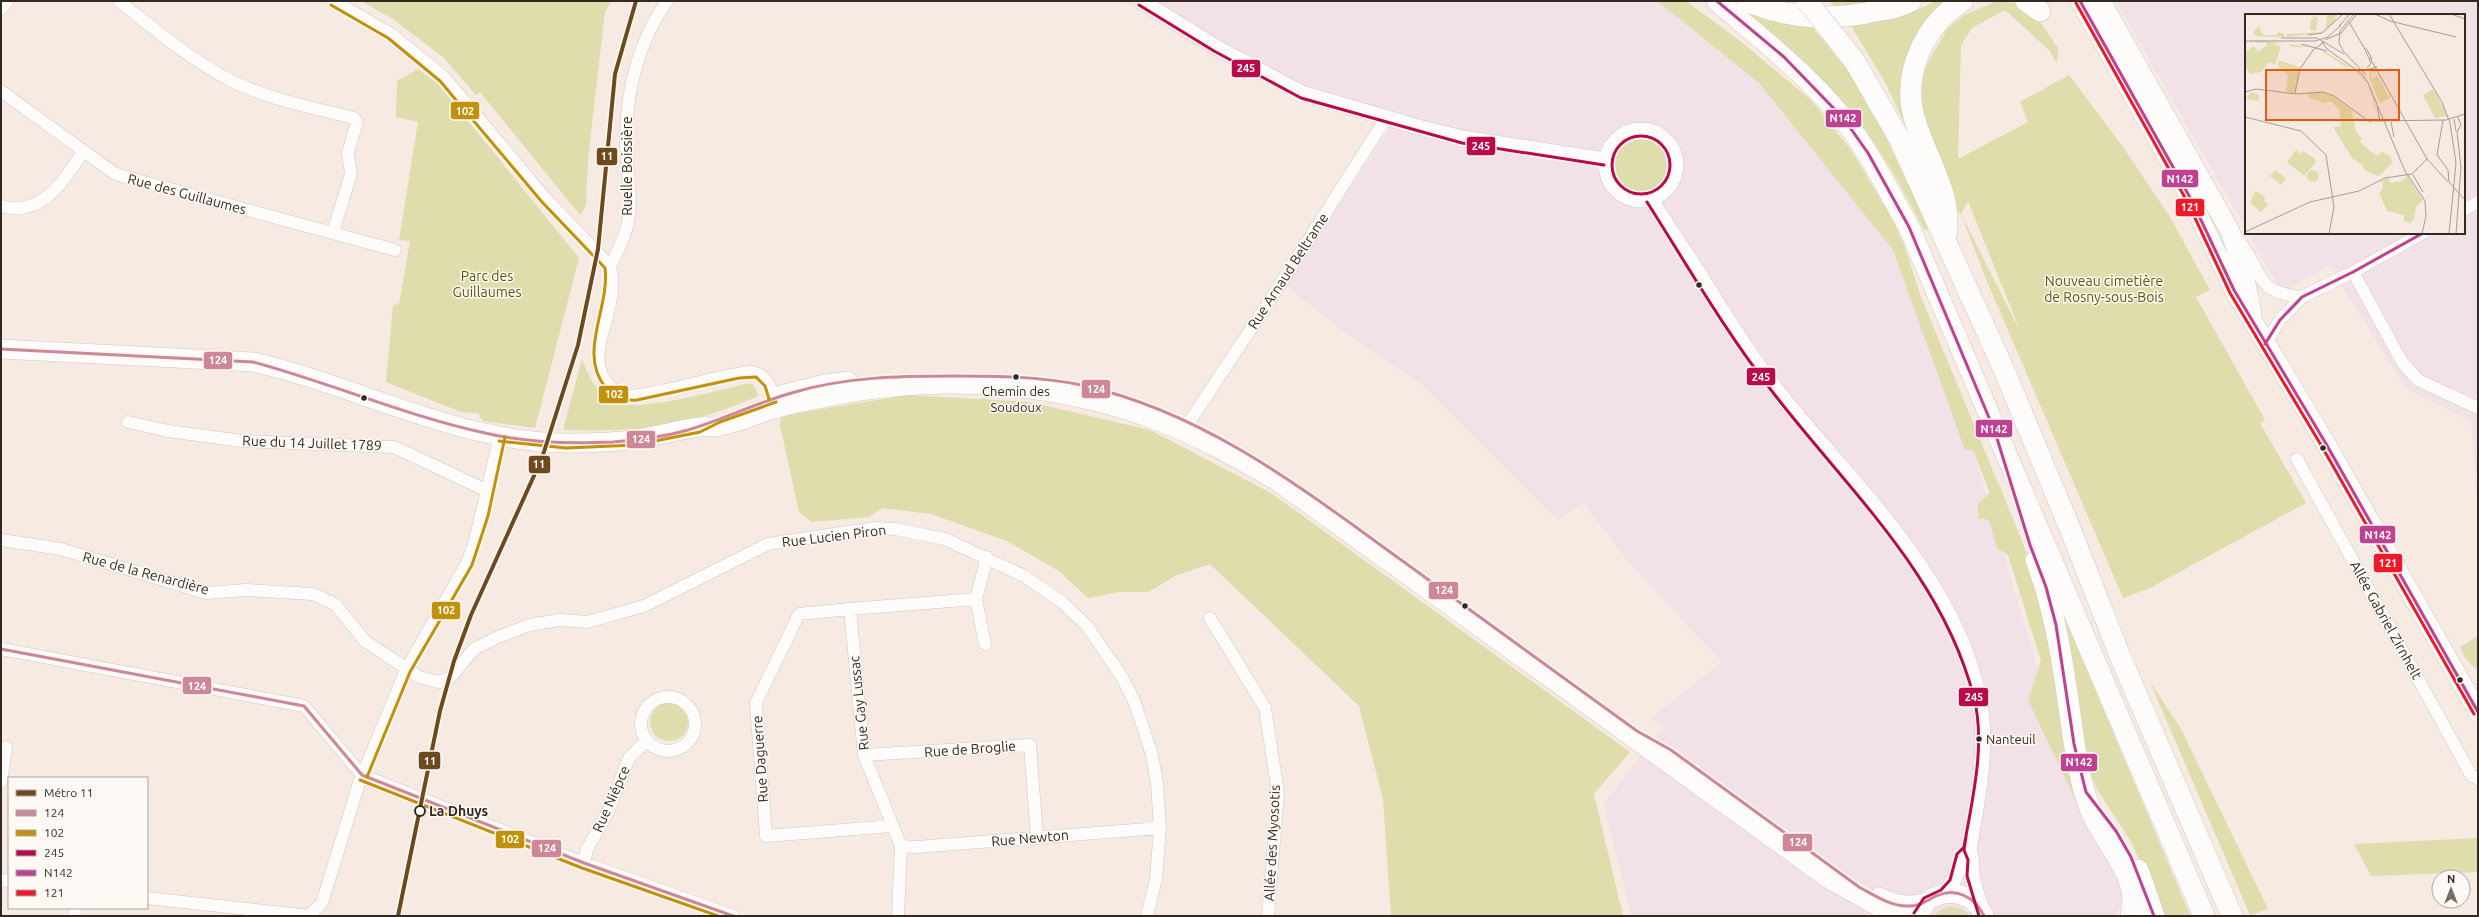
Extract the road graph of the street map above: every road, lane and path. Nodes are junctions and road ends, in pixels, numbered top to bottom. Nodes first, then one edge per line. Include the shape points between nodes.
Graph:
1 (8, 1) edge
2 (119, 1) edge
3 (334, 1) edge
4 (667, 1) edge
5 (1142, 1) edge
6 (1717, 1) edge
7 (1747, 1) edge
8 (1807, 1) edge
9 (1911, 1) edge
10 (1974, 1) edge
11 (2080, 1) edge
12 (2101, 1) edge
13 (1957, 5) edge
14 (1, 9) edge
15 (1, 91) edge
16 (1386, 118) junction
17 (84, 151) junction
18 (1605, 160) junction
19 (1651, 199) junction
20 (2478, 202) edge
21 (1, 206) edge
22 (2465, 209) edge
23 (2230, 231) junction
24 (333, 232) junction
25 (2421, 234) edge
26 (1948, 248) junction
27 (395, 250) dead end
28 (610, 266) junction
29 (2353, 272) junction
30 (2302, 297) junction
31 (2254, 324) junction
32 (2265, 344) junction
33 (1, 349) edge
34 (774, 397) junction
35 (2478, 408) edge
36 (128, 422) dead end
37 (1188, 424) junction
38 (699, 427) junction
39 (1995, 432) junction
40 (500, 436) junction
41 (2296, 459) dead end
42 (488, 491) junction
43 (1, 540) edge
44 (987, 557) junction
45 (976, 599) junction
46 (850, 609) junction
47 (1210, 618) dead end
48 (985, 644) dead end
49 (1, 649) edge
50 (406, 670) junction
51 (2478, 712) edge
52 (646, 740) junction
53 (6, 747) dead end
54 (864, 756) junction
55 (362, 775) junction
56 (2478, 779) edge
57 (1, 782) edge
58 (2086, 792) junction
59 (893, 826) junction
60 (1160, 828) junction
61 (1037, 838) junction
62 (901, 846) junction
63 (1969, 850) junction
64 (584, 863) junction
65 (1944, 894) junction
66 (148, 898) edge
67 (1923, 909) edge
68 (1984, 914) edge
69 (310, 916) edge
70 (733, 916) edge
71 (898, 916) edge
72 (1147, 916) edge
73 (1268, 916) edge
74 (1895, 916) edge
75 (2131, 916) edge
76 (2154, 916) edge
77 (2204, 916) edge
78 (2232, 916) edge

1 - 14 street
2 - 24 street via 197,62 234,82 261,93 354,118 357,128 348,153 351,174
3 - 28 street via 391,34 444,77 546,199
4 - 28 street, Ruelle Boissière via 656,17 638,59 631,84 626,137 630,186 626,230
5 - 16 street via 1216,47 1302,93
6 - 39 highway via 1784,57 1844,119 1868,153 1909,227
7 - 9 highway via 1768,10 1802,17 1851,16 1902,6
8 - 26 highway, bridge via 1855,62 1899,138
10 - 13 highway
11 - 31 main road via 2192,201 2234,290
12 - 23 main road
13 - 26 highway via 1932,28 1919,50 1912,99 1914,116 1945,201
15 - 17 street, Rue des Guillaumes
16 - 18 street via 1463,138
16 - 37 street, Rue Arnaud Beltrame
17 - 21 street via 53,193 41,203 22,208
17 - 24 street, Rue des Guillaumes via 122,176
18 - 19 street via 1608,180 1622,195 1641,200
18 - 19 street via 1616,139 1626,132 1648,130 1666,140 1675,158 1673,178 1661,194
19 - 63 street via 1740,340 1800,419 1907,548 1950,615 1968,658 1982,716 1981,771
20 - 22 street
23 - 30 street via 2246,248 2261,282 2284,295
23 - 31 main road via 2243,270
24 - 27 street, Rue des Guillaumes
25 - 29 street
26 - 78 highway via 2004,370 2070,526 2120,656
28 - 34 street via 613,277 612,292 597,364 607,383 623,393 636,395 758,372 769,383
29 - 30 street
29 - 35 street via 2402,362 2418,380
30 - 32 street via 2280,320
31 - 32 main road
32 - 51 main road via 2325,442
33 - 40 main road via 253,362 292,371 417,416
34 - 37 main road via 820,385 894,376 1000,375 1076,385 1128,400
34 - 38 main road via 718,417
36 - 42 street, Rue du 14 Juillet 1789 via 168,431 242,441 394,447
37 - 67 main road via 1244,450 1278,471 1597,702 1705,774 1847,879 1870,893 1901,905
38 - 40 main road via 634,440 604,442 545,442
38 - 74 main road via 720,427 773,409 841,394 943,384 1036,390 1074,396 1157,420 1212,445 1277,481 1829,879
39 - 58 highway via 2054,618 2074,744
39 - 77 highway
40 - 42 street
41 - 56 street, Allée Gabriel Zirnhelt via 2471,774
42 - 50 street via 467,563
43 - 50 street, Rue de la Renardière via 61,549 206,593 246,590 312,594 335,604 365,641
44 - 45 street
44 - 50 street, Rue Lucien Piron via 945,539 895,529 875,528 776,542 644,606 587,622 560,620 529,625 480,645 454,675 445,681 426,680
44 - 60 street, Rue Lucien Piron via 1024,576 1063,603 1087,626 1108,654 1135,703 1152,756
45 - 46 street
45 - 48 street
46 - 54 street, Rue Gay Lussac
46 - 59 street, Rue Daguerre via 799,614 756,703 766,836
47 - 73 street, Allée des Myosotis via 1265,708 1278,792
49 - 55 street via 304,706
50 - 55 street
52 - 52 street via 655,748 677,750 687,744 693,735 696,724 693,712 686,703 677,698 665,697 655,700 646,708 642,718 642,730
52 - 64 street, Rue Niépce via 629,758 608,812 587,849
53 - 57 street
54 - 59 street, Rue Gay Lussac
54 - 61 street, Rue de Broglie via 1030,745
55 - 64 street
55 - 69 street via 322,903
58 - 75 highway via 2091,811 2130,882 2133,897
58 - 76 highway via 2116,831 2131,857
59 - 62 street, Rue Gay Lussac
60 - 61 street, Rue Newton
60 - 72 street, Rue Lucien Piron via 1156,878
61 - 62 street, Rue Newton
62 - 71 street, Rue Gay Lussac
63 - 65 street via 1962,856 1954,883
63 - 68 street via 1973,859 1975,891
64 - 70 street
65 - 67 main road
65 - 68 main road via 1962,894 1974,901
66 - 69 street

